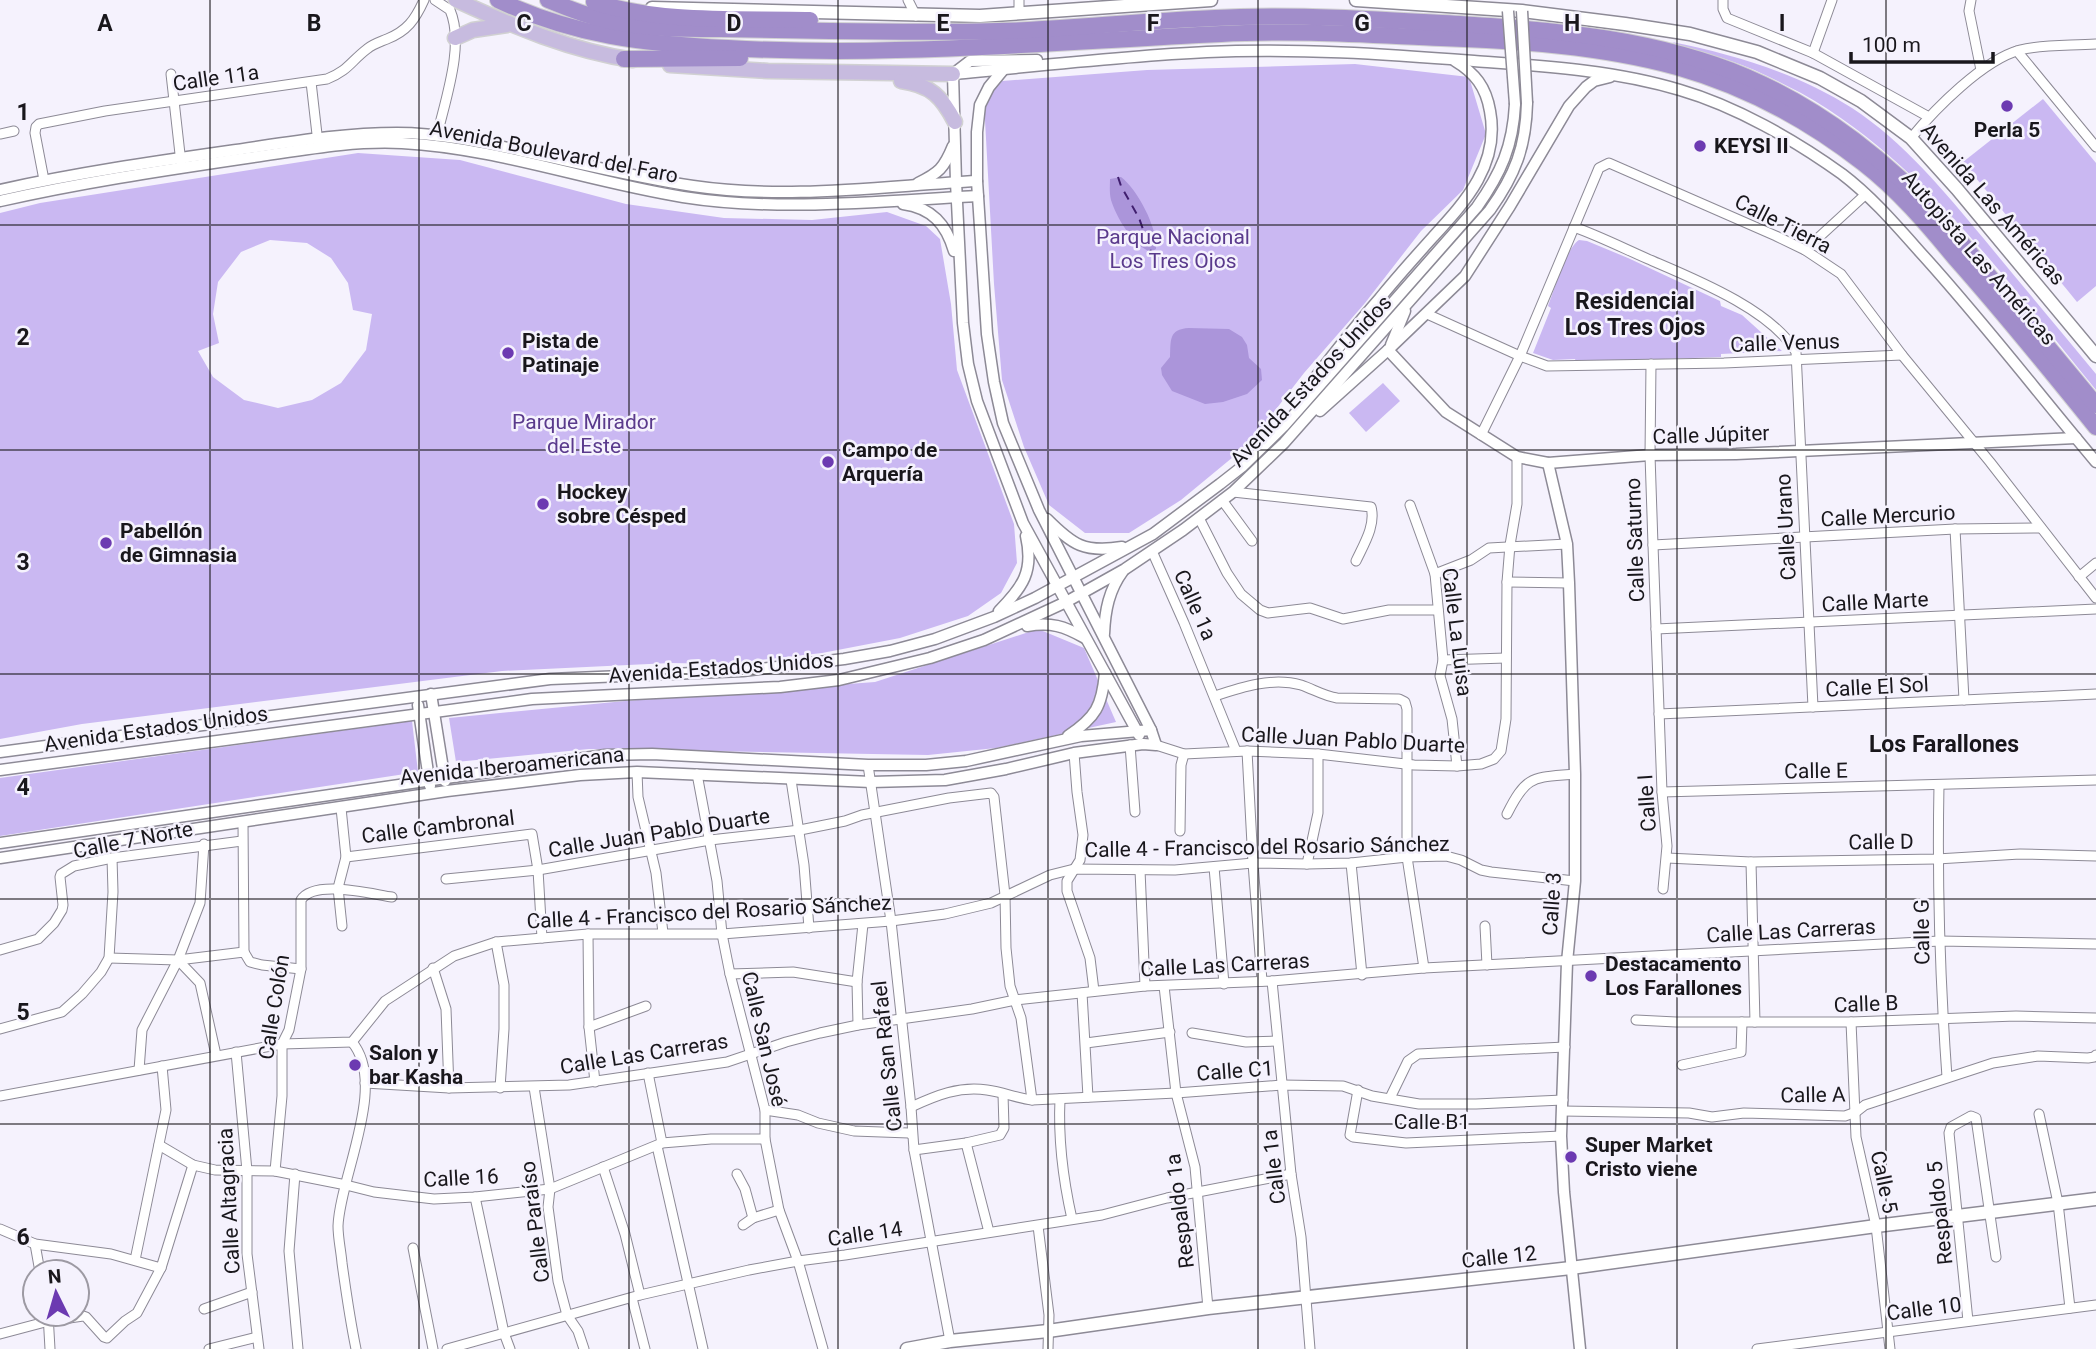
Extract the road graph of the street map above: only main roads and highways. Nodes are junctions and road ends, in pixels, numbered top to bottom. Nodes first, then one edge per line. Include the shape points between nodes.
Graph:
1 (498, 0) edge
2 (548, 0) edge
3 (1211, 0) edge
4 (1356, 0) edge
5 (591, 1) edge
6 (453, 3) edge
7 (514, 25) junction
8 (962, 33) junction
9 (455, 38) road end
10 (845, 51) junction
11 (624, 59) junction
12 (848, 73) junction
13 (953, 75) road end
14 (955, 122) road end
15 (2096, 356) edge
16 (2096, 405) edge
17 (2096, 427) edge
18 (2096, 1199) edge
19 (912, 1349) edge

1 - 10 highway, Autopista Las Américas via 548,21 606,37 660,44
2 - 8 highway, Autopista Las Américas via 609,21 669,29
3 - 5 main road via 1019,15 916,16 655,8
4 - 15 main road, Avenida Las Américas, bridge via 1626,24 1690,34 1787,63 1842,90 1911,138
5 - 8 highway via 651,15 852,22
6 - 7 main road
7 - 9 main road via 490,26
7 - 11 main road
8 - 16 highway, Autopista Las Américas via 1231,17 1366,19 1586,36 1699,59 1780,92 1877,156 1946,224
10 - 11 highway
10 - 17 highway, Autopista Las Américas via 1297,33 1513,42 1600,52 1679,68 1775,107 1866,165 1983,289
11 - 12 main road via 676,66
12 - 13 main road
12 - 14 main road via 918,83 937,94
18 - 19 main road, Calle 12

